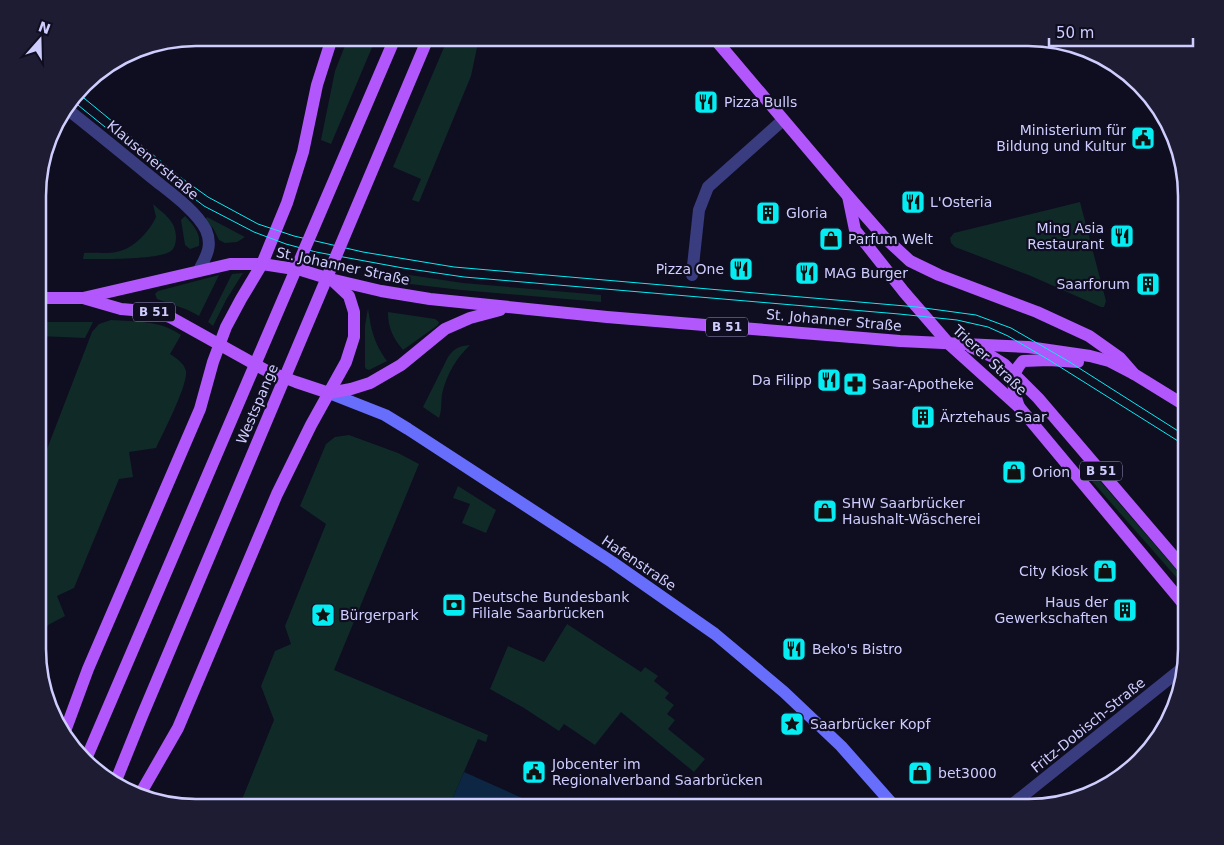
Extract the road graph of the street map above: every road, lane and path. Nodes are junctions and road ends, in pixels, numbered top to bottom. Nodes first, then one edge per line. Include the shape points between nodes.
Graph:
1 (329, 47) edge
2 (391, 47) edge
3 (424, 47) edge
4 (722, 47) edge
5 (72, 113) edge
6 (783, 120) junction
7 (848, 196) junction
8 (262, 264) junction
9 (199, 270) junction
10 (692, 275) dead end
11 (330, 279) junction
12 (46, 298) edge
13 (83, 298) junction
14 (510, 308) junction
15 (918, 342) junction
16 (220, 344) junction
17 (948, 344) junction
18 (966, 345) junction
19 (1014, 373) junction
20 (1134, 374) junction
21 (984, 376) junction
22 (329, 393) junction
23 (1177, 400) edge
24 (1020, 408) junction
25 (1177, 560) edge
26 (1177, 596) edge
27 (1175, 674) edge
28 (67, 726) edge
29 (89, 753) edge
30 (118, 777) edge
31 (143, 789) edge
32 (887, 799) edge
33 (1020, 799) edge

1 - 8 main road via 287,204
2 - 29 main road, Westspange, bridge
3 - 30 main road, Westspange, bridge
4 - 6 main road, Trierer Straße
5 - 9 street, Klausenerstraße via 180,200 199,220 206,230 209,245
6 - 7 main road, Trierer Straße
6 - 10 street via 708,186 699,210
7 - 17 main road, Trierer Straße via 855,230
7 - 20 main road, Trierer Straße via 910,261 1067,324 1103,345
8 - 9 main road, St. Johanner Straße / B 51 via 230,264
8 - 11 main road, St. Johanner Straße / B 51 via 301,270
8 - 16 main road via 233,312
9 - 13 main road, St. Johanner Straße / B 51
11 - 14 main road, St. Johanner Straße / B 51 via 430,299
11 - 22 main road via 349,296 354,312 354,337 346,362
12 - 13 main road, St. Johanner Straße / B 51
13 - 16 main road, St. Johanner Straße / B 51 via 121,309 156,312
14 - 15 main road, St. Johanner Straße / B 51
14 - 22 main road, St. Johanner Straße / B 51 via 470,318 445,329 402,365 370,383
15 - 17 main road, St. Johanner Straße / B 51
15 - 21 main road, St. Johanner Straße / B 51 via 955,358
16 - 22 main road, St. Johanner Straße / B 51 via 267,371
16 - 28 main road via 200,409 88,669
17 - 18 main road, St. Johanner Straße / B 51
17 - 21 main road, Trierer Straße
18 - 19 main road, Trierer Straße / B 51 via 992,356
18 - 20 main road, B 51 via 1028,347 1078,354 1109,361
19 - 20 main road via 1023,361 1049,360
19 - 24 main road via 1013,388
19 - 25 main road, Trierer Straße / B 51
20 - 23 main road, B 51
21 - 24 main road, Trierer Straße / B 51
22 - 31 main road via 310,425 278,494 178,728
22 - 32 street, Hafenstraße via 385,415 408,429 612,562 715,634 841,746
24 - 26 main road, Trierer Straße / B 51
27 - 33 street, Fritz-Dobisch-Straße

